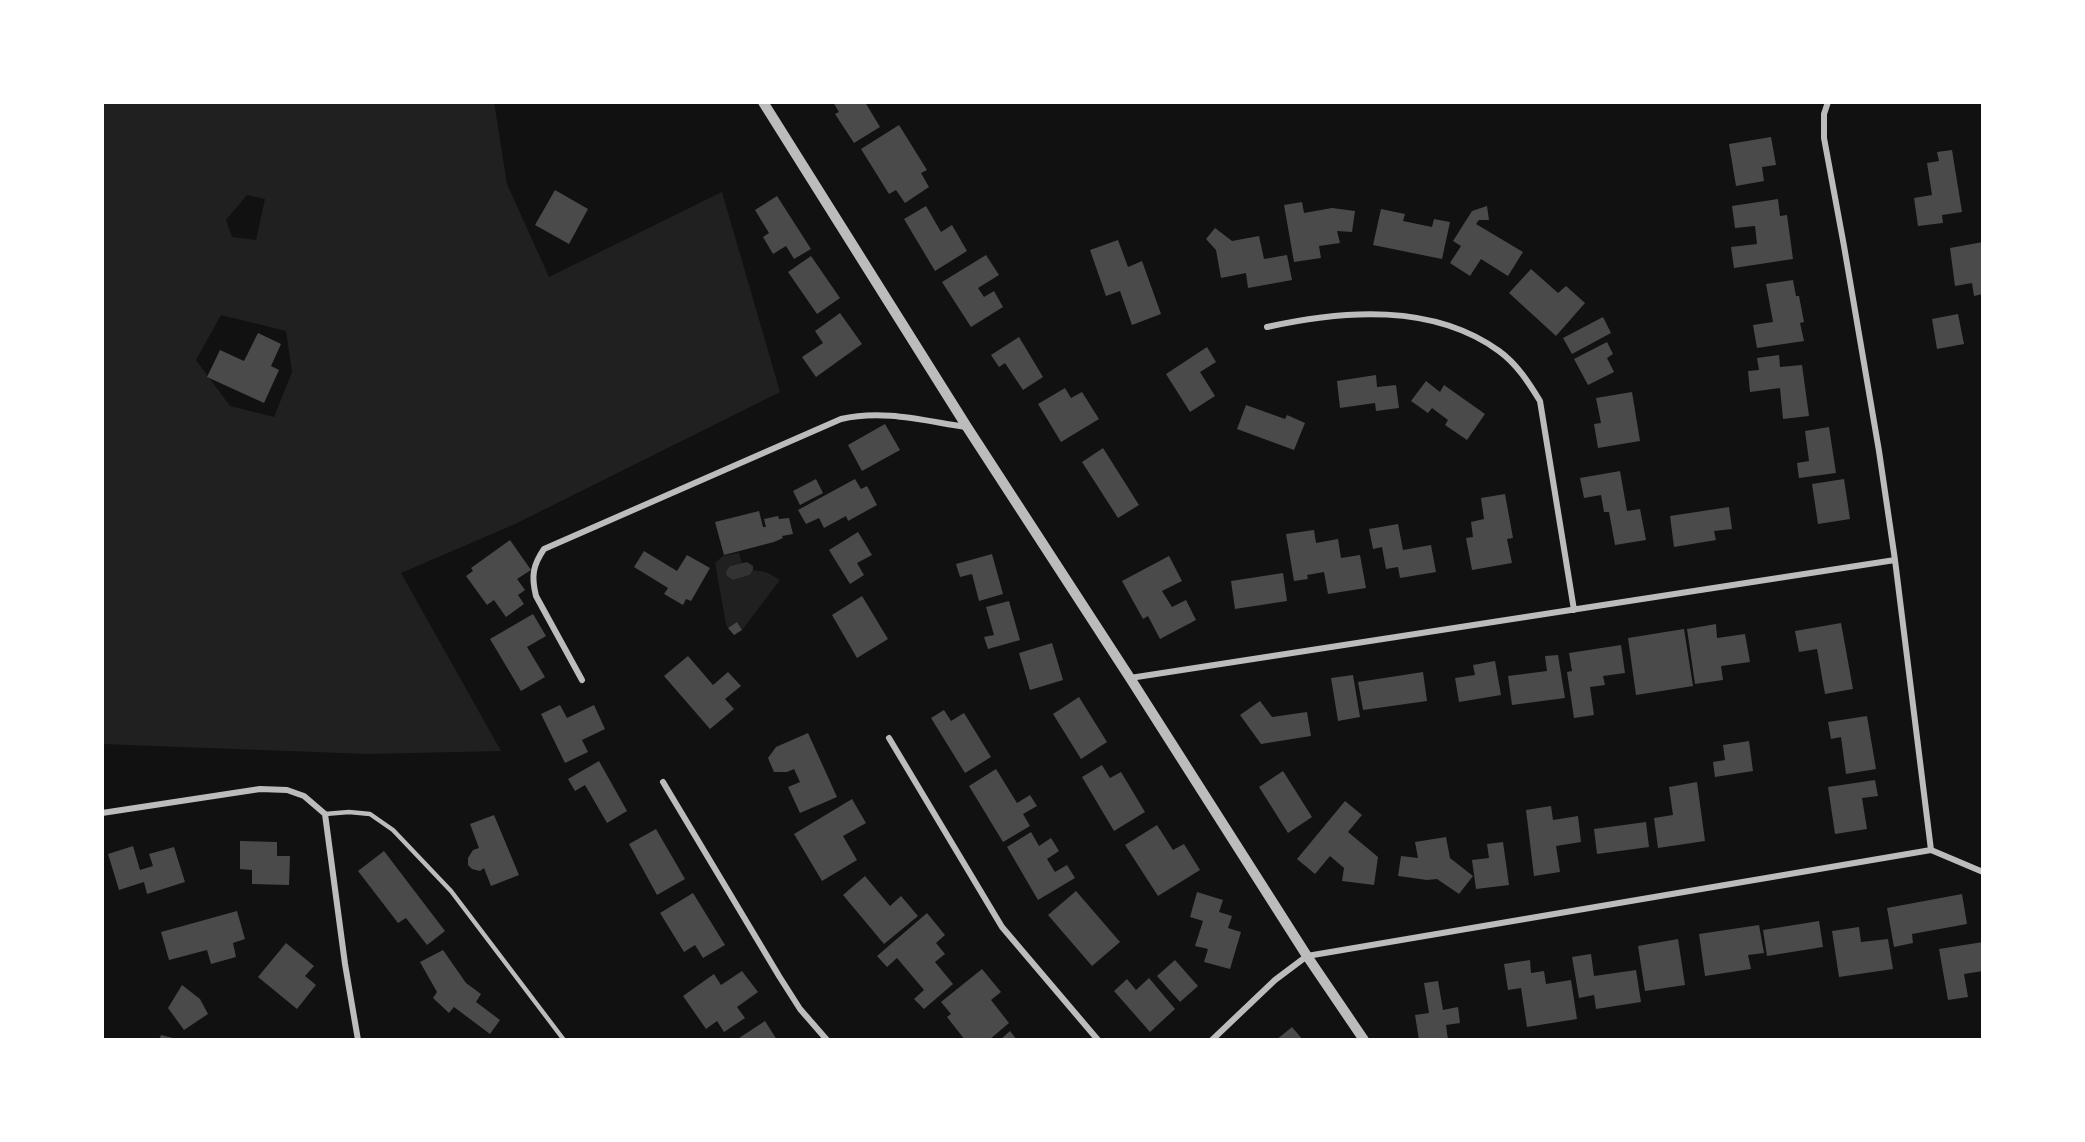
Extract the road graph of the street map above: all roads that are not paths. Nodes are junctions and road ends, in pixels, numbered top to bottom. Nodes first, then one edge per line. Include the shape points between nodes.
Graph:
1 (763, 102) edge
2 (1828, 102) edge
3 (1267, 327) dead end
4 (967, 427) junction
5 (1895, 560) junction
6 (1574, 610) junction
7 (1130, 678) junction
8 (582, 680) dead end
9 (889, 738) dead end
10 (663, 783) dead end
11 (102, 813) edge
12 (325, 814) junction
13 (1931, 850) junction
14 (1983, 872) edge
15 (1307, 956) junction
16 (358, 1040) edge
17 (564, 1040) edge
18 (826, 1040) edge
19 (1098, 1040) edge
20 (1212, 1040) edge
21 (1364, 1040) edge

1 - 4 street
2 - 5 street via 1824,138
3 - 6 street via 1327,316 1399,315 1472,334 1501,352 1526,377 1540,401
4 - 7 street
4 - 8 street via 882,414 841,419 544,549 532,570 533,583
5 - 6 street
5 - 13 street
6 - 7 street
7 - 15 street
9 - 19 street via 1002,927
10 - 18 street via 794,1000
11 - 12 street via 260,789 287,790 304,796
12 - 16 street
12 - 17 lane via 370,814 393,830 451,891
13 - 14 street
13 - 15 street
15 - 20 street via 1275,980
15 - 21 street

